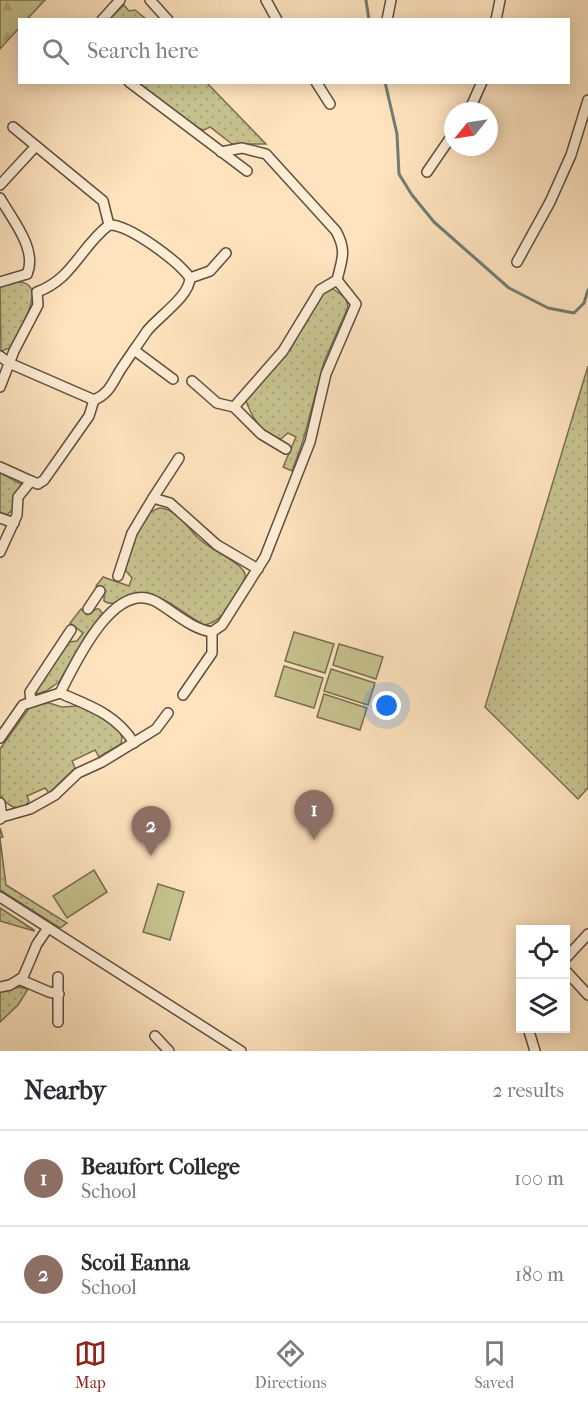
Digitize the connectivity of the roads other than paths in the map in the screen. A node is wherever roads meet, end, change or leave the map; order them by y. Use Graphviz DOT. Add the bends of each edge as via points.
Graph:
graph roads {
  1 [pos="120,0"];
  2 [pos="150,0"];
  3 [pos="266,0"];
  4 [pos="391,0"];
  5 [pos="500,0"];
  6 [pos="104,18"];
  7 [pos="166,18"];
  8 [pos="273,18"];
  9 [pos="387,18"];
  10 [pos="496,18"];
  11 [pos="132,84"];
  12 [pos="317,84"];
  13 [pos="481,84"];
  14 [pos="588,100"];
  15 [pos="473,102"];
  16 [pos="330,104"];
  17 [pos="12,127"];
  18 [pos="36,146"];
  19 [pos="444,147"];
  20 [pos="220,152"];
  21 [pos="247,171"];
  22 [pos="427,172"];
  23 [pos="0,186"];
  24 [pos="0,198"];
  25 [pos="110,225"];
  26 [pos="226,253"];
  27 [pos="517,262"];
  28 [pos="27,274"];
  29 [pos="190,278"];
  30 [pos="337,280"];
  31 [pos="0,282"];
  32 [pos="37,292"];
  33 [pos="134,350"];
  34 [pos="0,356"];
  35 [pos="9,363"];
  36 [pos="172,379"];
  37 [pos="192,381"];
  38 [pos="0,387"];
  39 [pos="94,400"];
  40 [pos="234,407"];
  41 [pos="286,449"];
  42 [pos="179,458"];
  43 [pos="0,467"];
  44 [pos="31,481"];
  45 [pos="153,498"];
  46 [pos="0,518"];
  47 [pos="14,523"];
  48 [pos="0,552"];
  49 [pos="258,569"];
  50 [pos="118,576"];
  51 [pos="100,591"];
  52 [pos="94,600"];
  53 [pos="88,609"];
  54 [pos="111,612"];
  55 [pos="71,630"];
  56 [pos="212,632"];
  57 [pos="60,693"];
  58 [pos="183,694"];
  59 [pos="31,701"];
  60 [pos="168,713"];
  61 [pos="0,738"];
  62 [pos="134,743"];
  63 [pos="0,803"];
  64 [pos="1,818"];
  65 [pos="0,897"];
  66 [pos="48,928"];
  67 [pos="588,934"];
  68 [pos="570,954"];
  69 [pos="570,975"];
  70 [pos="58,977"];
  71 [pos="21,980"];
  72 [pos="0,987"];
  73 [pos="59,994"];
  74 [pos="588,994"];
  75 [pos="58,1022"];
  76 [pos="529,1033"];
  77 [pos="155,1036"];
  78 [pos="169,1051"];
  79 [pos="241,1051"];
  80 [pos="535,1051"];
  1 -- 6 [label="street"];
  2 -- 7 [label="street"];
  3 -- 8 [label="street"];
  4 -- 9 [label="street"];
  5 -- 10 [label="street"];
  11 -- 20 [label="street"];
  12 -- 16 [label="street"];
  13 -- 15 [label="street"];
  14 -- 27 [label="street" via="571,155"];
  17 -- 18 [label="street"];
  18 -- 23 [label="street"];
  18 -- 25 [label="street" via="103,201"];
  19 -- 22 [label="street"];
  20 -- 21 [label="street"];
  20 -- 30 [label="street" via="242,148 266,154 336,231 344,253"];
  24 -- 28 [label="street" via="29,255"];
  25 -- 29 [label="street" via="134,233 180,266"];
  25 -- 32 [label="street" via="59,282"];
  26 -- 29 [label="street" via="210,271"];
  28 -- 31 [label="street"];
  28 -- 32 [label="street"];
  29 -- 33 [label="street" via="186,291"];
  30 -- 40 [label="street" via="320,290 283,351"];
  30 -- 49 [label="street" via="356,304 326,374 310,442"];
  32 -- 35 [label="street" via="38,305"];
  33 -- 36 [label="street"];
  33 -- 39 [label="street" via="110,389"];
  34 -- 35 [label="street"];
  35 -- 38 [label="street"];
  35 -- 39 [label="street"];
  37 -- 40 [label="street" via="217,403"];
  39 -- 44 [label="street" via="89,416 44,480 38,484"];
  40 -- 41 [label="street" via="261,434"];
  42 -- 45 [label="street"];
  43 -- 44 [label="street"];
  44 -- 47 [label="street" via="18,497"];
  45 -- 49 [label="street" via="170,503 217,545"];
  45 -- 50 [label="street" via="132,533"];
  46 -- 47 [label="street"];
  47 -- 48 [label="street"];
  49 -- 56 [label="street" via="222,625"];
  51 -- 52 [label="street"];
  52 -- 53 [label="street"];
  52 -- 54 [label="street"];
  54 -- 56 [label="street" via="135,597 146,598"];
  54 -- 57 [label="street" via="81,653"];
  55 -- 59 [label="street" via="30,692"];
  56 -- 58 [label="street" via="212,653"];
  57 -- 59 [label="street"];
  57 -- 62 [label="street" via="121,724"];
  59 -- 61 [label="street" via="23,705"];
  60 -- 62 [label="street" via="156,729"];
  62 -- 64 [label="street" via="78,773 55,795 30,809"];
  63 -- 64 [label="street"];
  65 -- 66 [label="street"];
  66 -- 71 [label="street"];
  66 -- 79 [label="street"];
  67 -- 68 [label="street"];
  69 -- 74 [label="street"];
  70 -- 73 [label="street"];
  71 -- 72 [label="street"];
  71 -- 73 [label="street"];
  73 -- 75 [label="street"];
  76 -- 80 [label="street"];
  77 -- 78 [label="street"];
}
